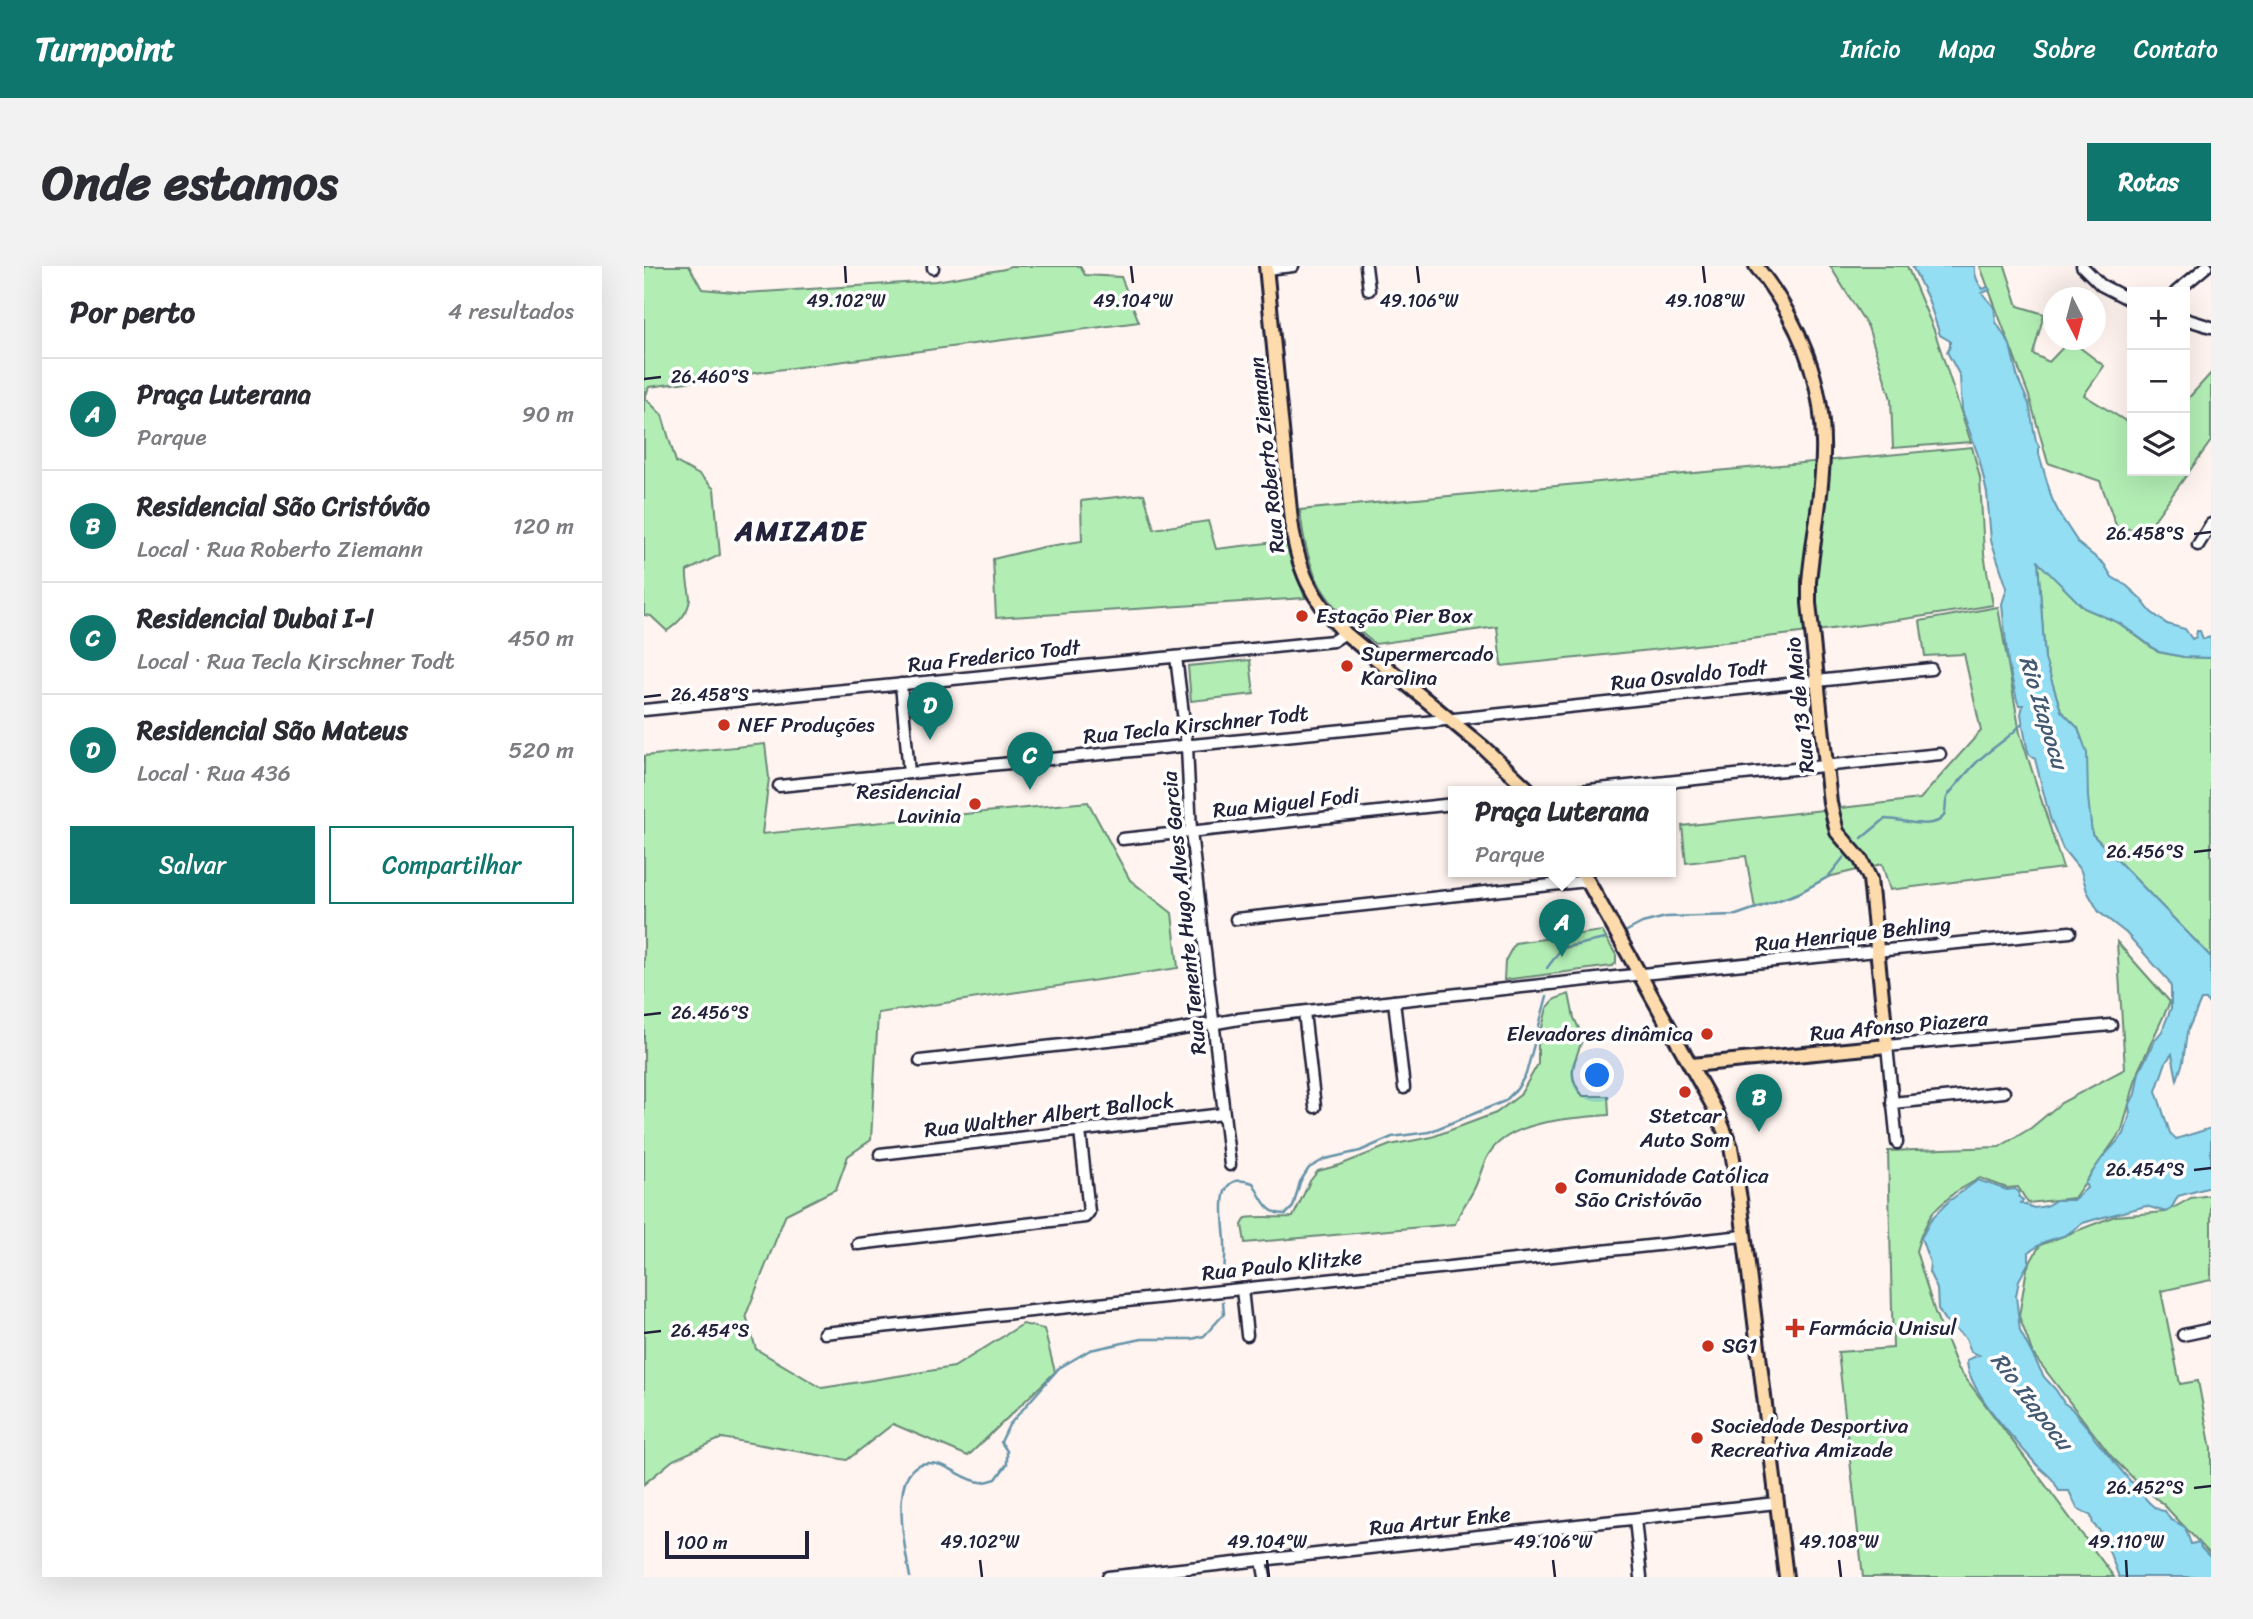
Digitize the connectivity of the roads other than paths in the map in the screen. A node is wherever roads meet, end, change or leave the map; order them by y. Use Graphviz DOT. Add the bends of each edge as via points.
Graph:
graph roads {
  1 [pos="1293,266"];
  2 [pos="1366,266"];
  3 [pos="1756,266"];
  4 [pos="2082,266"];
  5 [pos="2207,266"];
  6 [pos="1266,267"];
  7 [pos="2182,287"];
  8 [pos="1369,290"];
  9 [pos="2127,299"];
  10 [pos="2190,320"];
  11 [pos="2211,327"];
  12 [pos="2211,524"];
  13 [pos="2198,545"];
  14 [pos="1345,633"];
  15 [pos="1177,657"];
  16 [pos="1931,669"];
  17 [pos="1817,681"];
  18 [pos="901,684"];
  19 [pos="644,710"];
  20 [pos="1450,720"];
  21 [pos="1188,746"];
  22 [pos="1940,754"];
  23 [pos="1826,766"];
  24 [pos="909,773"];
  25 [pos="779,786"];
  26 [pos="1525,786"];
  27 [pos="1628,786"];
  28 [pos="1448,805"];
  29 [pos="1191,832"];
  30 [pos="1122,839"];
  31 [pos="1576,877"];
  32 [pos="1585,877"];
  33 [pos="1236,919"];
  34 [pos="2070,932"];
  35 [pos="1878,951"];
  36 [pos="1641,974"];
  37 [pos="1394,1002"];
  38 [pos="1304,1012"];
  39 [pos="1214,1024"];
  40 [pos="2111,1025"];
  41 [pos="1887,1046"];
  42 [pos="919,1061"];
  43 [pos="1692,1065"];
  44 [pos="1404,1088"];
  45 [pos="2003,1090"];
  46 [pos="1892,1100"];
  47 [pos="1315,1107"];
  48 [pos="1223,1114"];
  49 [pos="1080,1131"];
  50 [pos="1897,1143"];
  51 [pos="880,1154"];
  52 [pos="1230,1165"];
  53 [pos="1743,1236"];
  54 [pos="858,1244"];
  55 [pos="1242,1289"];
  56 [pos="2211,1329"];
  57 [pos="824,1333"];
  58 [pos="1247,1335"];
  59 [pos="2183,1335"];
  60 [pos="1776,1503"];
  61 [pos="1635,1519"];
  62 [pos="1262,1560"];
  63 [pos="1108,1577"];
  64 [pos="1265,1577"];
  65 [pos="1641,1577"];
  66 [pos="1786,1577"];
  1 -- 6 [label="street"];
  2 -- 8 [label="street"];
  3 -- 17 [label="main road, Rua 13 de Maio" via="1801,340 1821,416 1822,479 1809,592"];
  4 -- 9 [label="street" via="2101,285"];
  5 -- 7 [label="street"];
  6 -- 14 [label="main road, Rua Roberto Ziemann" via="1297,556 1313,595"];
  10 -- 11 [label="street"];
  12 -- 13 [label="street"];
  14 -- 15 [label="street, Rua Frederico Todt" via="1333,641"];
  14 -- 20 [label="main road, Rua Roberto Ziemann"];
  15 -- 18 [label="street, Rua Frederico Todt"];
  15 -- 21 [label="street, Rua Tenente Hugo Alves Garcia"];
  16 -- 17 [label="street, Rua Osvaldo Todt"];
  17 -- 20 [label="street, Rua Osvaldo Todt"];
  17 -- 23 [label="main road, Rua 13 de Maio"];
  18 -- 19 [label="street, Rua Frederico Todt"];
  18 -- 24 [label="street"];
  20 -- 21 [label="street, Rua Tecla Kirschner Todt"];
  20 -- 26 [label="main road, Rua Roberto Ziemann"];
  21 -- 24 [label="street, Rua Tecla Kirschner Todt"];
  21 -- 29 [label="street, Rua Tenente Hugo Alves Garcia"];
  22 -- 23 [label="street"];
  23 -- 27 [label="street"];
  23 -- 35 [label="main road, Rua 13 de Maio" via="1835,824 1870,879"];
  24 -- 25 [label="street, Rua Tecla Kirschner Todt"];
  28 -- 29 [label="street, Rua Miguel Fodi"];
  29 -- 30 [label="street, Rua Miguel Fodi"];
  29 -- 39 [label="street, Rua Tenente Hugo Alves Garcia"];
  31 -- 33 [label="street"];
  32 -- 36 [label="main road"];
  34 -- 35 [label="street, Rua Henrique Behling"];
  35 -- 36 [label="street, Rua Henrique Behling"];
  35 -- 41 [label="main road, Rua 13 de Maio"];
  36 -- 37 [label="street, Rua Henrique Behling"];
  36 -- 43 [label="main road"];
  37 -- 38 [label="street, Rua Henrique Behling"];
  37 -- 44 [label="street"];
  38 -- 39 [label="street, Rua Henrique Behling"];
  38 -- 47 [label="street"];
  39 -- 42 [label="street, Rua Henrique Behling"];
  39 -- 48 [label="street, Rua Tenente Hugo Alves Garcia"];
  40 -- 41 [label="street, Rua Afonso Piazera"];
  41 -- 43 [label="main road, Rua Afonso Piazera"];
  41 -- 46 [label="street, Rua 13 de Maio"];
  43 -- 53 [label="main road" via="1731,1147"];
  45 -- 46 [label="street"];
  46 -- 50 [label="street, Rua 13 de Maio"];
  48 -- 49 [label="street, Rua Walther Albert Ballock"];
  48 -- 52 [label="street, Rua Tenente Hugo Alves Garcia"];
  49 -- 51 [label="street, Rua Walther Albert Ballock"];
  49 -- 54 [label="street" via="1089,1212 1085,1217"];
  53 -- 55 [label="street, Rua Paulo Klitzke"];
  53 -- 60 [label="main road"];
  55 -- 57 [label="street, Rua Paulo Klitzke"];
  55 -- 58 [label="street"];
  56 -- 59 [label="street"];
  60 -- 61 [label="street, Rua Artur Enke"];
  60 -- 66 [label="main road"];
  61 -- 62 [label="street, Rua Artur Enke"];
  61 -- 65 [label="street"];
  62 -- 63 [label="street, Rua Artur Enke"];
  62 -- 64 [label="street"];
}
